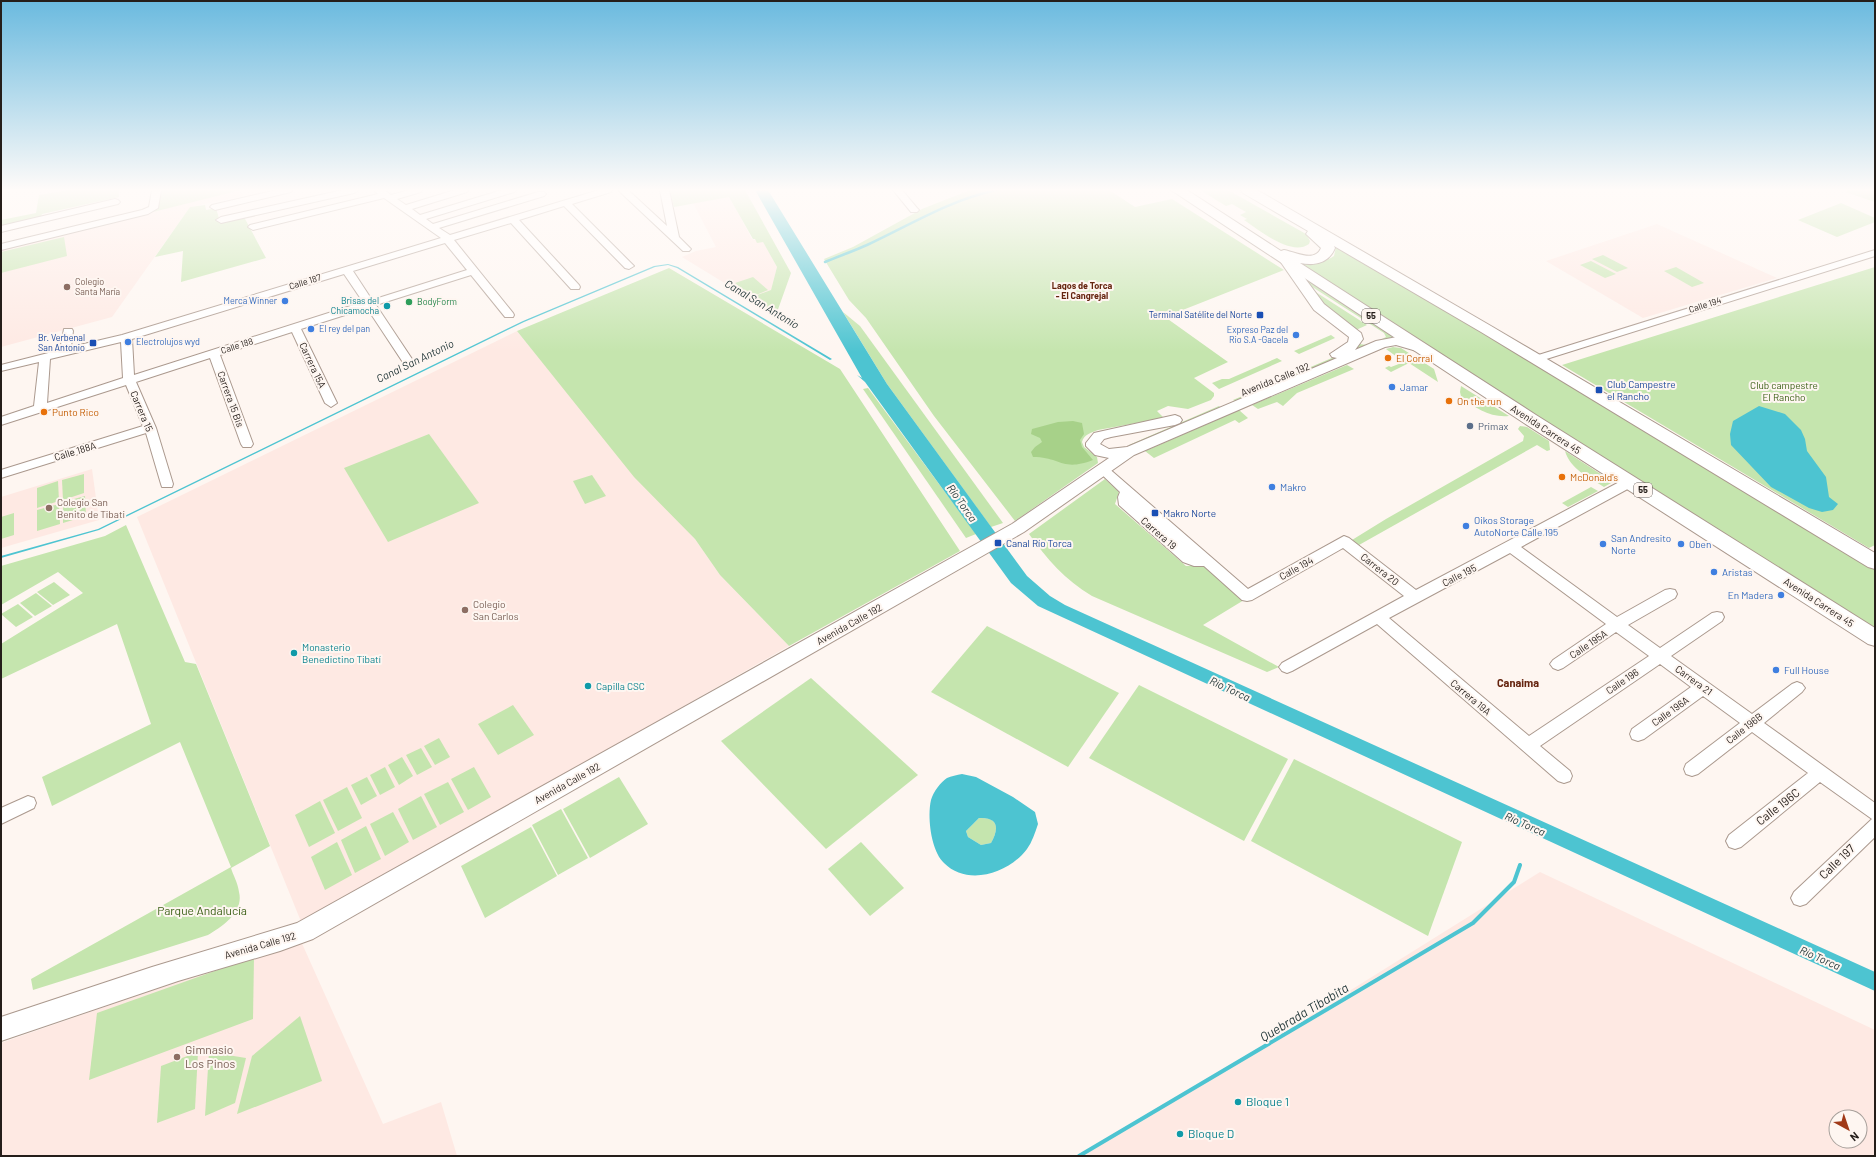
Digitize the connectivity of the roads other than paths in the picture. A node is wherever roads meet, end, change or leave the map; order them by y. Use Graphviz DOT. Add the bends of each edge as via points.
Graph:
graph roads {
  1 [pos="16,244"];
  2 [pos="432,244"];
  3 [pos="452,244"];
  4 [pos="536,244"];
  5 [pos="608,244"];
  6 [pos="681,244"];
  7 [pos="1325,244"];
  8 [pos="1340,244"];
  9 [pos="1264,245"];
  10 [pos="1,247"];
  11 [pos="686,249"];
  12 [pos="1875,253"];
  13 [pos="1286,261"];
  14 [pos="1875,262"];
  15 [pos="630,266"];
  16 [pos="347,270"];
  17 [pos="473,271"];
  18 [pos="575,287"];
  19 [pos="369,304"];
  20 [pos="509,315"];
  21 [pos="295,328"];
  22 [pos="68,331"];
  23 [pos="126,337"];
  24 [pos="1420,348"];
  25 [pos="65,351"];
  26 [pos="214,353"];
  27 [pos="45,356"];
  28 [pos="1541,362"];
  29 [pos="410,365"];
  30 [pos="1,368"];
  31 [pos="129,380"];
  32 [pos="1230,402"];
  33 [pos="331,403"];
  34 [pos="40,409"];
  35 [pos="1175,420"];
  36 [pos="1,421"];
  37 [pos="150,428"];
  38 [pos="248,444"];
  39 [pos="1129,452"];
  40 [pos="1112,454"];
  41 [pos="1102,469"];
  42 [pos="1,474"];
  43 [pos="1630,482"];
  44 [pos="167,484"];
  45 [pos="1344,541"];
  46 [pos="1511,547"];
  47 [pos="1875,562"];
  48 [pos="1670,594"];
  49 [pos="1247,596"];
  50 [pos="1415,597"];
  51 [pos="1378,617"];
  52 [pos="1717,618"];
  53 [pos="1617,624"];
  54 [pos="1875,638"];
  55 [pos="1660,656"];
  56 [pos="1558,664"];
  57 [pos="1287,667"];
  58 [pos="1703,687"];
  59 [pos="1797,688"];
  60 [pos="1751,722"];
  61 [pos="1638,734"];
  62 [pos="1528,745"];
  63 [pos="1692,769"];
  64 [pos="1820,773"];
  65 [pos="1564,776"];
  66 [pos="28,803"];
  67 [pos="1875,813"];
  68 [pos="1,816"];
  69 [pos="1875,826"];
  70 [pos="1735,841"];
  71 [pos="1800,898"];
  72 [pos="1,1029"];
  1 -- 10 [label="street"];
  2 -- 16 [label="street, Calle 187"];
  3 -- 17 [label="street"];
  4 -- 18 [label="street"];
  5 -- 15 [label="street"];
  6 -- 11 [label="street"];
  7 -- 9 [label="highway" via="1328,252 1307,260 1292,257"];
  8 -- 28 [label="highway"];
  9 -- 13 [label="highway, Avenida Carrera 45 / 55"];
  12 -- 28 [label="street, Calle 194"];
  13 -- 24 [label="highway, Avenida Carrera 45 / 55"];
  13 -- 32 [label="main road, Avenida Calle 192" via="1316,304 1351,330 1356,336 1356,341 1343,352"];
  14 -- 28 [label="street, Calle 194"];
  16 -- 19 [label="street"];
  16 -- 23 [label="street, Calle 187"];
  17 -- 19 [label="street, Calle 188"];
  17 -- 20 [label="street"];
  19 -- 21 [label="street, Calle 188"];
  19 -- 29 [label="street"];
  21 -- 26 [label="street, Calle 188"];
  21 -- 33 [label="street, Carrera 15A"];
  22 -- 25 [label="street"];
  23 -- 25 [label="street, Calle 187"];
  23 -- 31 [label="street, Carrera 15"];
  24 -- 32 [label="main road, Avenida Calle 192" via="1397,341 1382,343"];
  24 -- 43 [label="highway, Avenida Carrera 45 / 55"];
  25 -- 27 [label="street, Calle 187"];
  26 -- 31 [label="street, Calle 188"];
  26 -- 38 [label="street, Carrera 15 Bis"];
  27 -- 30 [label="street, Calle 187"];
  27 -- 34 [label="street"];
  28 -- 47 [label="highway"];
  31 -- 34 [label="street, Calle 188"];
  31 -- 37 [label="street, Carrera 15"];
  32 -- 35 [label="main road, Avenida Calle 192"];
  32 -- 39 [label="main road, Avenida Calle 192"];
  34 -- 36 [label="street, Calle 188"];
  35 -- 40 [label="main road, Avenida Calle 192" via="1125,442"];
  35 -- 40 [label="main road" via="1108,433 1095,439 1093,446 1097,450"];
  37 -- 42 [label="street, Calle 188A"];
  37 -- 44 [label="street, Carrera 15"];
  39 -- 40 [label="main road"];
  39 -- 41 [label="main road, Avenida Calle 192"];
  40 -- 41 [label="main road, Avenida Calle 192"];
  41 -- 49 [label="street, Carrera 19"];
  41 -- 72 [label="main road, Avenida Calle 192" via="1004,536 305,931 136,983"];
  43 -- 46 [label="street, Calle 195"];
  43 -- 54 [label="highway, Avenida Carrera 45 / 55"];
  45 -- 49 [label="street, Calle 194"];
  45 -- 50 [label="street, Carrera 20"];
  46 -- 50 [label="street, Calle 195"];
  46 -- 53 [label="street, Carrera 21"];
  48 -- 53 [label="street, Calle 195A"];
  50 -- 51 [label="street, Calle 195"];
  51 -- 57 [label="street, Calle 195"];
  51 -- 62 [label="street, Carrera 19A"];
  52 -- 55 [label="street, Calle 196"];
  53 -- 55 [label="street, Carrera 21"];
  53 -- 56 [label="street, Calle 195A"];
  55 -- 58 [label="street, Carrera 21"];
  55 -- 62 [label="street, Calle 196"];
  58 -- 60 [label="street, Carrera 21"];
  58 -- 61 [label="street, Calle 196A"];
  59 -- 60 [label="street, Calle 196B"];
  60 -- 63 [label="street, Calle 196B"];
  60 -- 64 [label="street, Carrera 21"];
  62 -- 65 [label="street, Carrera 19A"];
  64 -- 67 [label="street, Carrera 21"];
  64 -- 70 [label="street, Calle 196C"];
  66 -- 68 [label="street"];
  69 -- 71 [label="street, Calle 197"];
}
